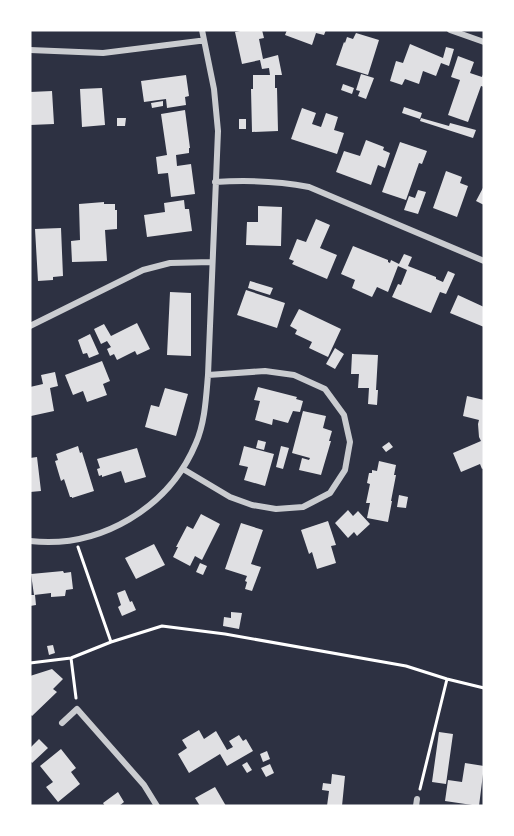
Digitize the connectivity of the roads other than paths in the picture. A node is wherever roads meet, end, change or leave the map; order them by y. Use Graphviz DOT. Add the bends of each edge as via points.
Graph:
graph roads {
  1 [pos="202,30"];
  2 [pos="450,30"];
  3 [pos="204,41"];
  4 [pos="484,42"];
  5 [pos="30,50"];
  6 [pos="215,182"];
  7 [pos="484,261"];
  8 [pos="212,262"];
  9 [pos="30,326"];
  10 [pos="208,375"];
  11 [pos="183,469"];
  12 [pos="30,541"];
  13 [pos="62,723"];
  14 [pos="157,806"];
  1 -- 3 [label="street"];
  2 -- 4 [label="street"];
  3 -- 5 [label="street" via="103,53"];
  3 -- 6 [label="street" via="218,131"];
  6 -- 7 [label="street" via="309,187"];
  6 -- 8 [label="street"];
  8 -- 9 [label="street" via="170,263 143,270"];
  8 -- 10 [label="street"];
  10 -- 11 [label="street" via="197,442"];
  10 -- 11 [label="street" via="265,371 294,375 325,389 344,415 350,442 345,470 330,493 303,507 276,509 230,497"];
  11 -- 12 [label="street" via="161,496 105,532 75,540"];
  13 -- 14 [label="street" via="78,709 144,785"];
}
